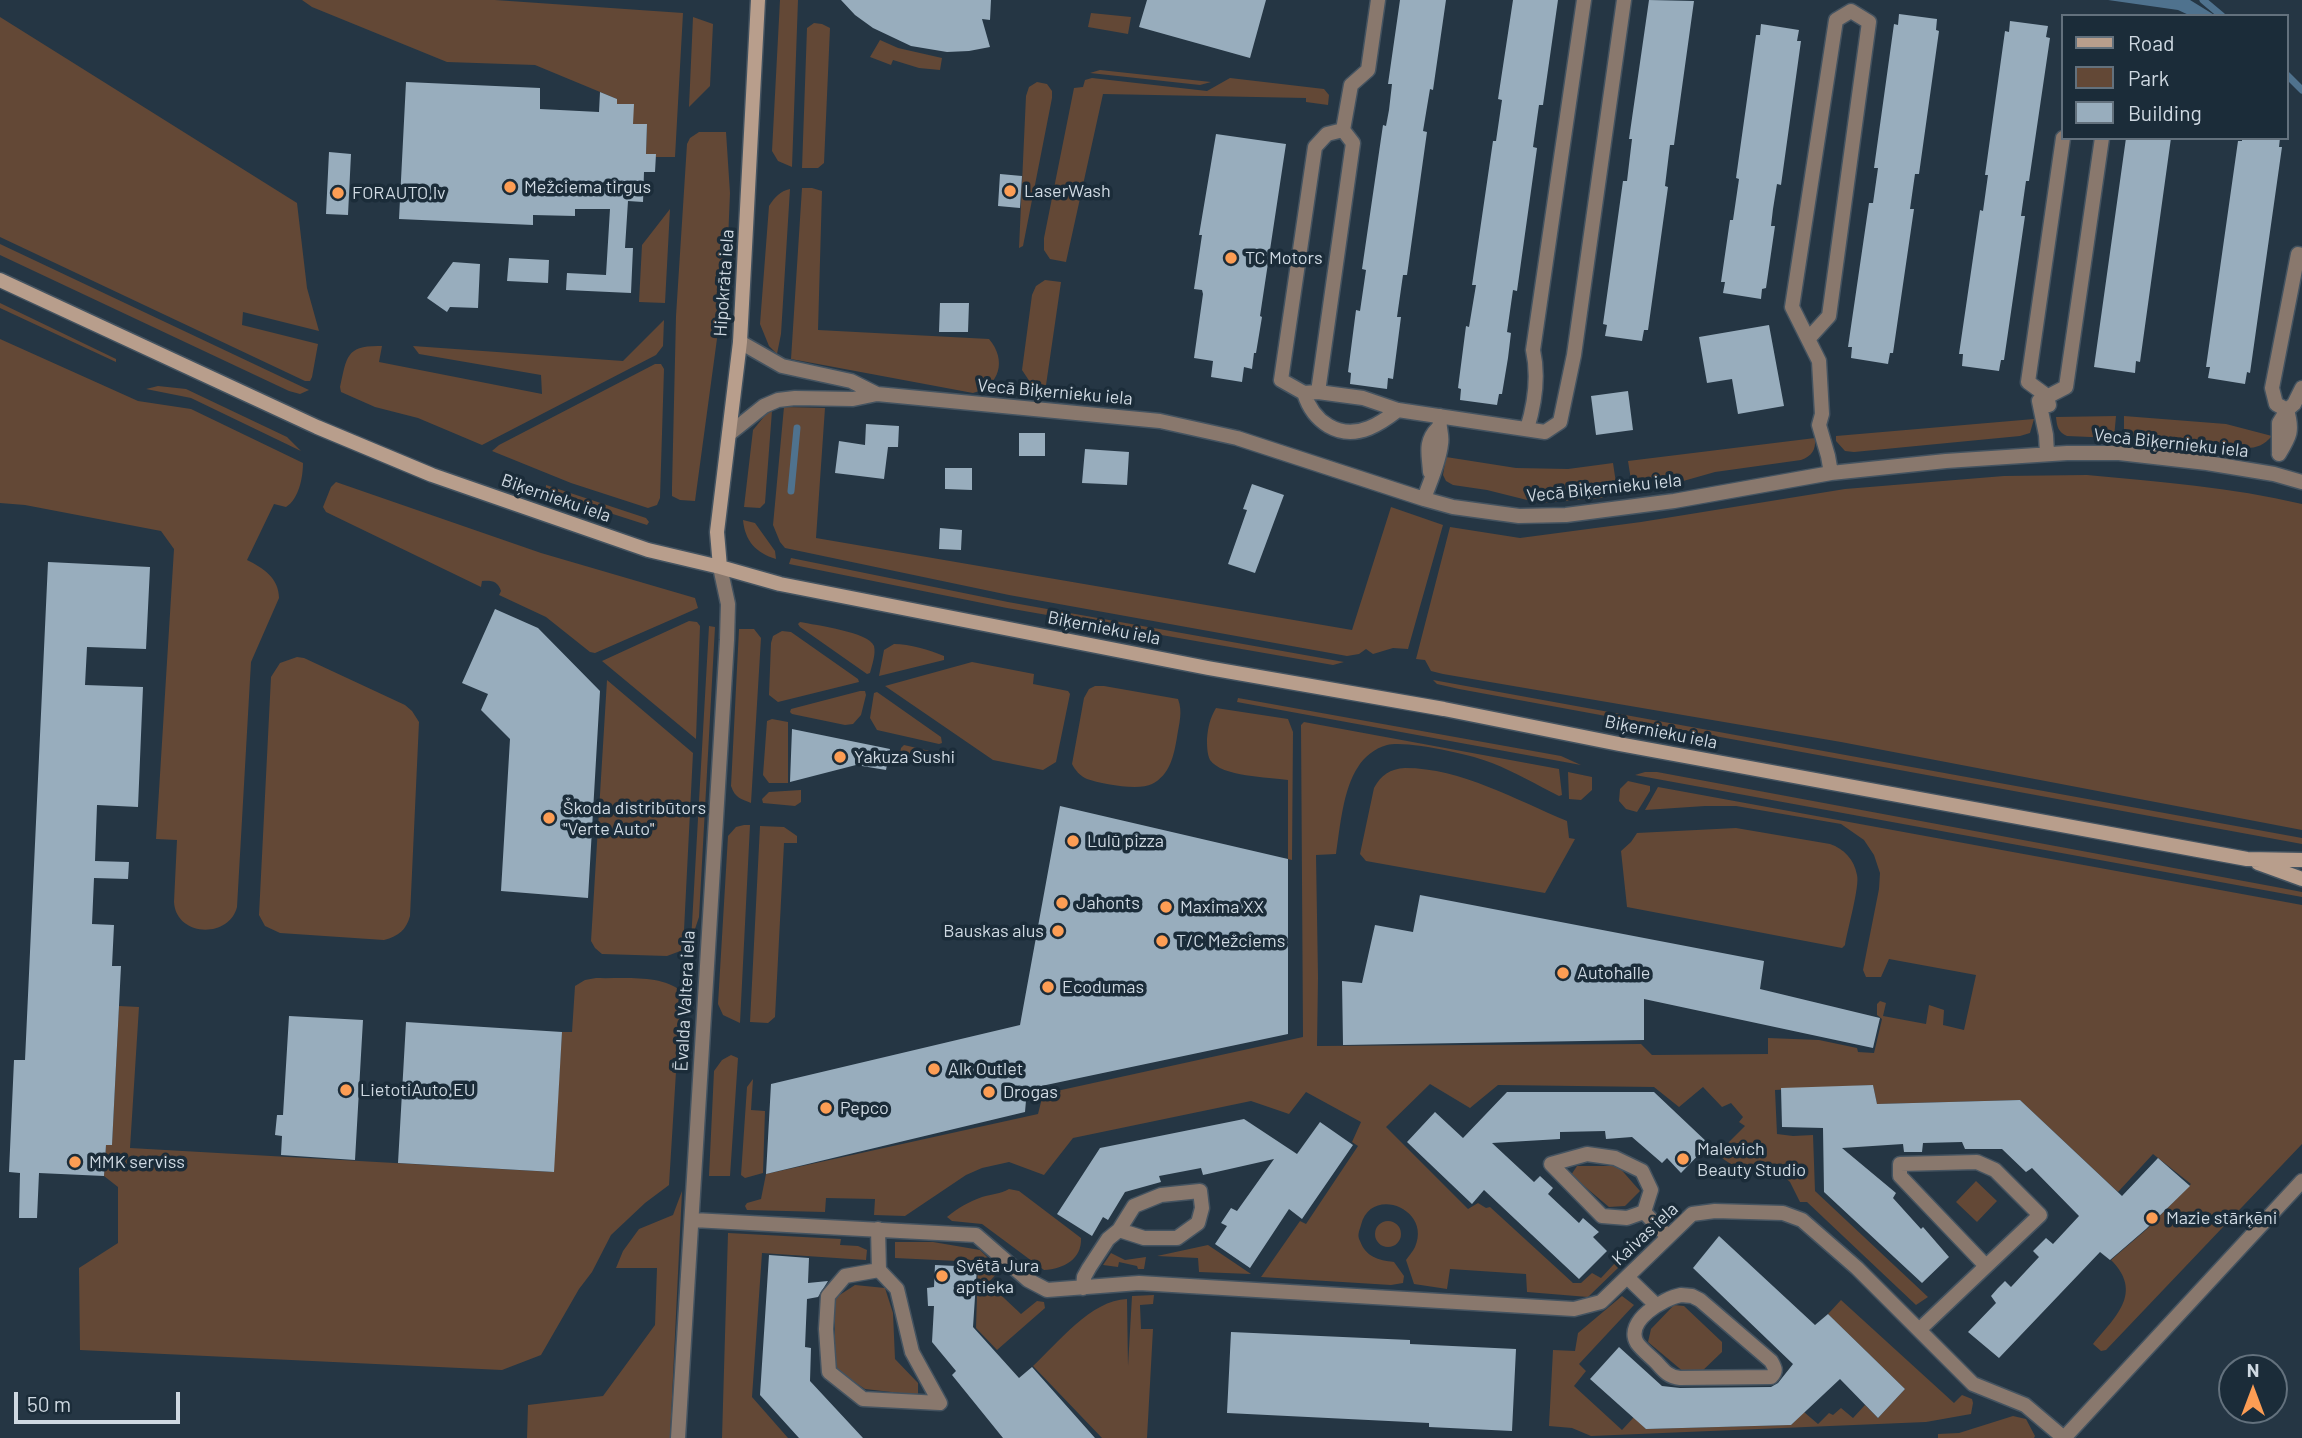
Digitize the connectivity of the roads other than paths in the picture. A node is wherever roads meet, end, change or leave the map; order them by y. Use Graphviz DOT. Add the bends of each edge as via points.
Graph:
graph roads {
  1 [pos="758,0"];
  2 [pos="1378,0"];
  3 [pos="1584,0"];
  4 [pos="1624,0"];
  5 [pos="1343,130"];
  6 [pos="2063,140"];
  7 [pos="2102,140"];
  8 [pos="2302,255"];
  9 [pos="0,280"];
  10 [pos="1809,338"];
  11 [pos="740,342"];
  12 [pos="2302,388"];
  13 [pos="1311,393"];
  14 [pos="877,394"];
  15 [pos="2048,402"];
  16 [pos="1398,410"];
  17 [pos="2287,410"];
  18 [pos="1439,422"];
  19 [pos="1527,429"];
  20 [pos="729,434"];
  21 [pos="2048,454"];
  22 [pos="1831,473"];
  23 [pos="2274,474"];
  24 [pos="2302,482"];
  25 [pos="1424,499"];
  26 [pos="720,567"];
  27 [pos="2247,859"];
  28 [pos="2302,860"];
  29 [pos="2302,879"];
  30 [pos="2302,1181"];
  31 [pos="1644,1212"];
  32 [pos="693,1220"];
  33 [pos="878,1229"];
  34 [pos="1119,1230"];
  35 [pos="1667,1236"];
  36 [pos="1986,1266"];
  37 [pos="879,1270"];
  38 [pos="1627,1278"];
  39 [pos="1083,1288"];
  40 [pos="1656,1304"];
  41 [pos="1919,1330"];
  42 [pos="678,1438"];
  43 [pos="2064,1438"];
  1 -- 11 [label="main road, Hipokrāta iela"];
  2 -- 5 [label="street" via="1368,70 1351,85"];
  3 -- 19 [label="street" via="1533,350 1537,368"];
  4 -- 19 [label="street" via="1576,341 1560,422 1545,432"];
  5 -- 13 [label="street" via="1353,143"];
  5 -- 13 [label="street" via="1327,134 1315,147 1281,380"];
  6 -- 15 [label="street" via="2028,382"];
  7 -- 15 [label="street" via="2066,387"];
  8 -- 17 [label="street" via="2298,254 2272,388 2276,404"];
  9 -- 26 [label="main road, Biķernieku iela" via="432,475 648,550"];
  10 -- 10 [label="street" via="1792,307 1836,20 1851,11 1869,22 1829,316"];
  10 -- 22 [label="street" via="1819,361 1819,425"];
  11 -- 14 [label="street, Vecā Biķernieku iela" via="782,366 851,381"];
  11 -- 20 [label="main road, Hipokrāta iela"];
  12 -- 17 [label="street"];
  13 -- 16 [label="street" via="1363,398"];
  13 -- 16 [label="street" via="1308,407 1318,420 1344,432 1371,428"];
  14 -- 20 [label="street, Vecā Biķernieku iela" via="853,399 778,400"];
  14 -- 25 [label="street, Vecā Biķernieku iela" via="1160,421 1237,438"];
  15 -- 21 [label="street" via="2039,401"];
  16 -- 18 [label="street"];
  17 -- 23 [label="street" via="2279,423"];
  18 -- 19 [label="street"];
  18 -- 25 [label="street" via="1440,452"];
  20 -- 26 [label="main road, Hipokrāta iela" via="718,522"];
  21 -- 22 [label="street, Vecā Biķernieku iela"];
  21 -- 23 [label="street, Vecā Biķernieku iela" via="2119,453"];
  22 -- 25 [label="street, Vecā Biķernieku iela" via="1566,515 1519,516"];
  23 -- 24 [label="street, Vecā Biķernieku iela"];
  26 -- 27 [label="main road, Biķernieku iela" via="780,584 1208,668"];
  26 -- 32 [label="street, Ēvalda Valtera iela" via="728,604 727,640"];
  27 -- 28 [label="main road, Biķernieku iela"];
  27 -- 29 [label="main road, Biķernieku iela"];
  30 -- 43 [label="street, Kaivas iela"];
  31 -- 31 [label="street" via="1651,1190 1642,1171 1615,1158 1587,1153 1551,1164 1602,1216"];
  31 -- 35 [label="street"];
  32 -- 33 [label="street, Kaivas iela"];
  32 -- 42 [label="street, Ēvalda Valtera iela"];
  33 -- 37 [label="street"];
  33 -- 39 [label="street, Kaivas iela" via="976,1235 1028,1280 1047,1290"];
  34 -- 34 [label="street" via="1134,1206 1161,1195 1200,1191 1198,1223 1177,1238 1144,1238"];
  34 -- 39 [label="street" via="1089,1268"];
  35 -- 38 [label="street, Kaivas iela"];
  35 -- 41 [label="street, Kaivas iela" via="1692,1214 1715,1210 1783,1213 1802,1220"];
  36 -- 36 [label="street" via="2040,1214 1996,1170 1977,1162 1900,1164 1900,1177"];
  36 -- 41 [label="street"];
  37 -- 37 [label="street" via="897,1289 912,1352 940,1403 863,1399 829,1372 828,1296 845,1276"];
  38 -- 39 [label="street, Kaivas iela" via="1601,1302 1574,1309 1139,1283"];
  38 -- 40 [label="street"];
  40 -- 40 [label="street" via="1681,1295 1700,1300 1771,1361 1774,1374 1693,1378 1667,1374 1636,1342 1637,1324"];
  41 -- 43 [label="street, Kaivas iela" via="1973,1384 2025,1405"];
}
